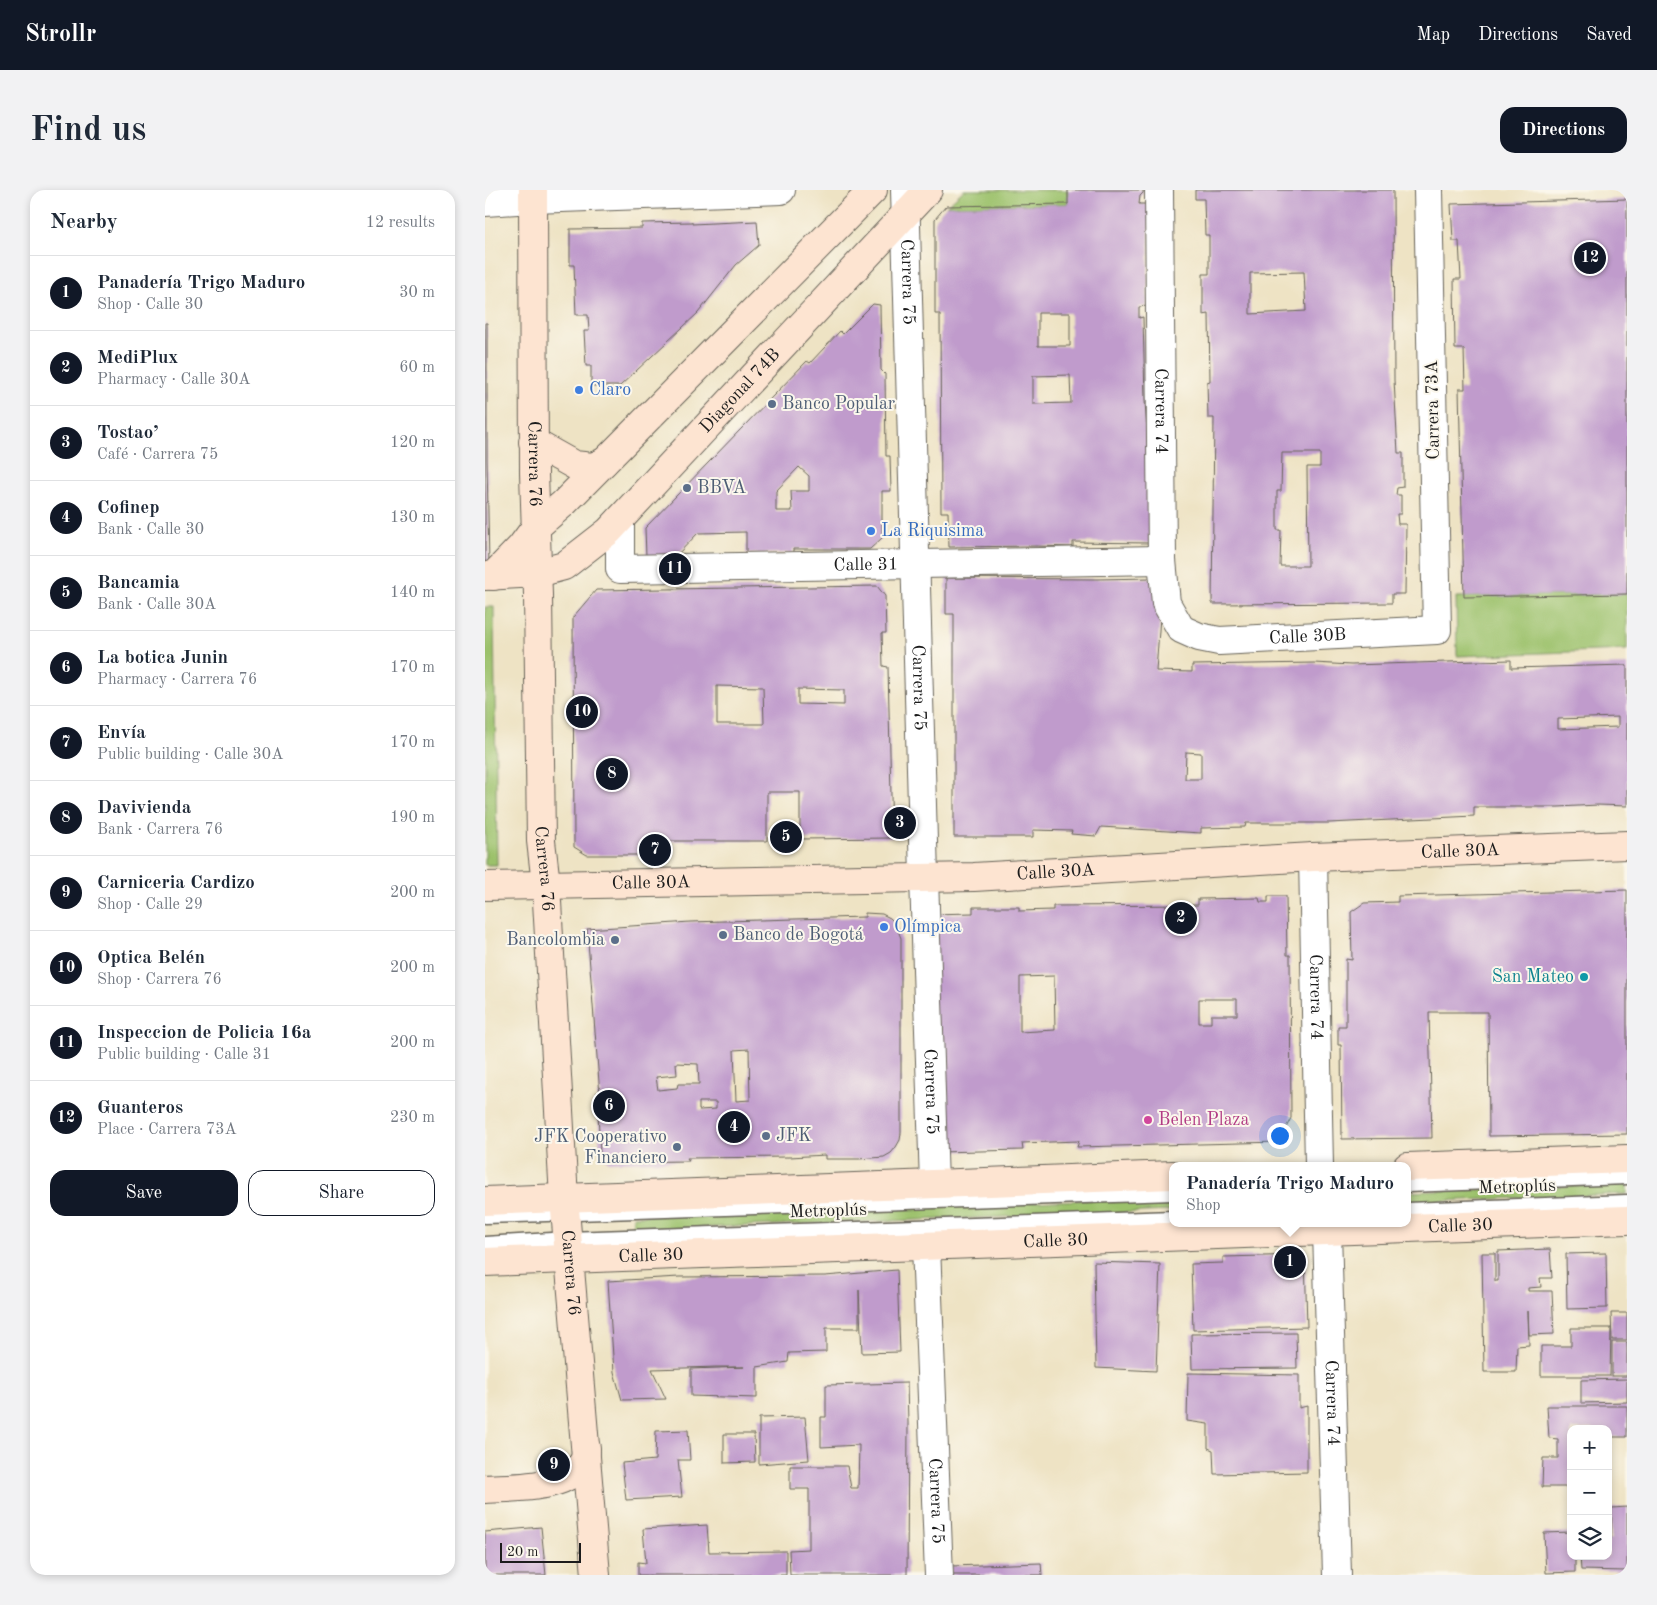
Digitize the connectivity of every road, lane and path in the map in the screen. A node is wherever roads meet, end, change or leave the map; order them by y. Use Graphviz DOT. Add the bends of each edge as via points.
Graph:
graph roads {
  1 [pos="781,190"];
  2 [pos="873,190"];
  3 [pos="928,190"];
  4 [pos="1159,190"];
  5 [pos="1428,190"];
  6 [pos="533,194"];
  7 [pos="848,200"];
  8 [pos="485,202"];
  9 [pos="905,202"];
  10 [pos="533,442"];
  11 [pos="604,462"];
  12 [pos="620,520"];
  13 [pos="535,528"];
  14 [pos="1162,560"];
  15 [pos="916,564"];
  16 [pos="538,573"];
  17 [pos="489,576"];
  18 [pos="1181,628"];
  19 [pos="1437,630"];
  20 [pos="1627,845"];
  21 [pos="1313,857"];
  22 [pos="924,877"];
  23 [pos="546,884"];
  24 [pos="485,886"];
  25 [pos="1627,1159"];
  26 [pos="1319,1162"];
  27 [pos="1411,1167"];
  28 [pos="1169,1176"];
  29 [pos="1627,1176"];
  30 [pos="934,1184"];
  31 [pos="1411,1184"];
  32 [pos="1169,1192"];
  33 [pos="485,1201"];
  34 [pos="1627,1204"];
  35 [pos="564,1205"];
  36 [pos="1411,1211"];
  37 [pos="485,1215"];
  38 [pos="1169,1219"];
  39 [pos="1627,1220"];
  40 [pos="1327,1231"];
  41 [pos="485,1244"];
  42 [pos="926,1246"];
  43 [pos="568,1249"];
  44 [pos="485,1262"];
  45 [pos="585,1448"];
  46 [pos="549,1484"];
  47 [pos="485,1489"];
  48 [pos="591,1511"];
  49 [pos="596,1575"];
  50 [pos="939,1575"];
  51 [pos="1337,1575"];
  1 -- 6 [label="street"];
  2 -- 7 [label="main road"];
  3 -- 9 [label="main road, Diagonal 74B"];
  4 -- 14 [label="street, Carrera 74"];
  5 -- 19 [label="street, Carrera 73A"];
  6 -- 8 [label="street"];
  6 -- 10 [label="main road, Carrera 76"];
  7 -- 11 [label="main road"];
  9 -- 12 [label="main road, Diagonal 74B"];
  9 -- 15 [label="street, Carrera 75"];
  10 -- 11 [label="main road" via="574,465 593,467"];
  10 -- 13 [label="main road, Carrera 76"];
  11 -- 13 [label="main road"];
  12 -- 15 [label="street, Calle 31" via="621,569"];
  12 -- 16 [label="main road, Diagonal 74B" via="564,566"];
  13 -- 16 [label="main road, Carrera 76"];
  13 -- 17 [label="main road"];
  14 -- 15 [label="street, Calle 31"];
  14 -- 18 [label="street, Carrera 74" via="1166,602"];
  15 -- 22 [label="street, Carrera 75"];
  16 -- 17 [label="main road"];
  16 -- 23 [label="main road, Carrera 76" via="541,841"];
  18 -- 19 [label="street, Calle 30B" via="1199,638 1219,641"];
  20 -- 21 [label="main road, Calle 30A"];
  21 -- 22 [label="main road, Calle 30A" via="974,877"];
  21 -- 26 [label="street, Carrera 74"];
  22 -- 23 [label="main road, Calle 30A"];
  22 -- 30 [label="street, Carrera 75"];
  23 -- 24 [label="main road, Calle 30A"];
  23 -- 35 [label="main road, Carrera 76"];
  25 -- 27 [label="main road"];
  28 -- 30 [label="main road"];
  29 -- 31 [label="lane, Metroplús"];
  30 -- 35 [label="main road"];
  32 -- 35 [label="lane, Metroplús"];
  33 -- 35 [label="main road"];
  34 -- 36 [label="lane, Metroplús"];
  35 -- 37 [label="lane, Metroplús"];
  35 -- 43 [label="main road, Carrera 76"];
  38 -- 43 [label="lane, Metroplús"];
  39 -- 40 [label="main road, Calle 30"];
  40 -- 42 [label="main road, Calle 30"];
  40 -- 51 [label="street, Carrera 74"];
  41 -- 43 [label="lane, Metroplús"];
  42 -- 43 [label="main road, Calle 30"];
  42 -- 50 [label="street, Carrera 75"];
  43 -- 44 [label="main road, Calle 30"];
  43 -- 45 [label="main road, Carrera 76"];
  45 -- 46 [label="main road" via="585,1458 579,1467 570,1475"];
  45 -- 48 [label="main road, Carrera 76"];
  46 -- 47 [label="main road"];
  46 -- 48 [label="main road" via="575,1492 587,1500"];
  48 -- 49 [label="main road, Carrera 76"];
}
